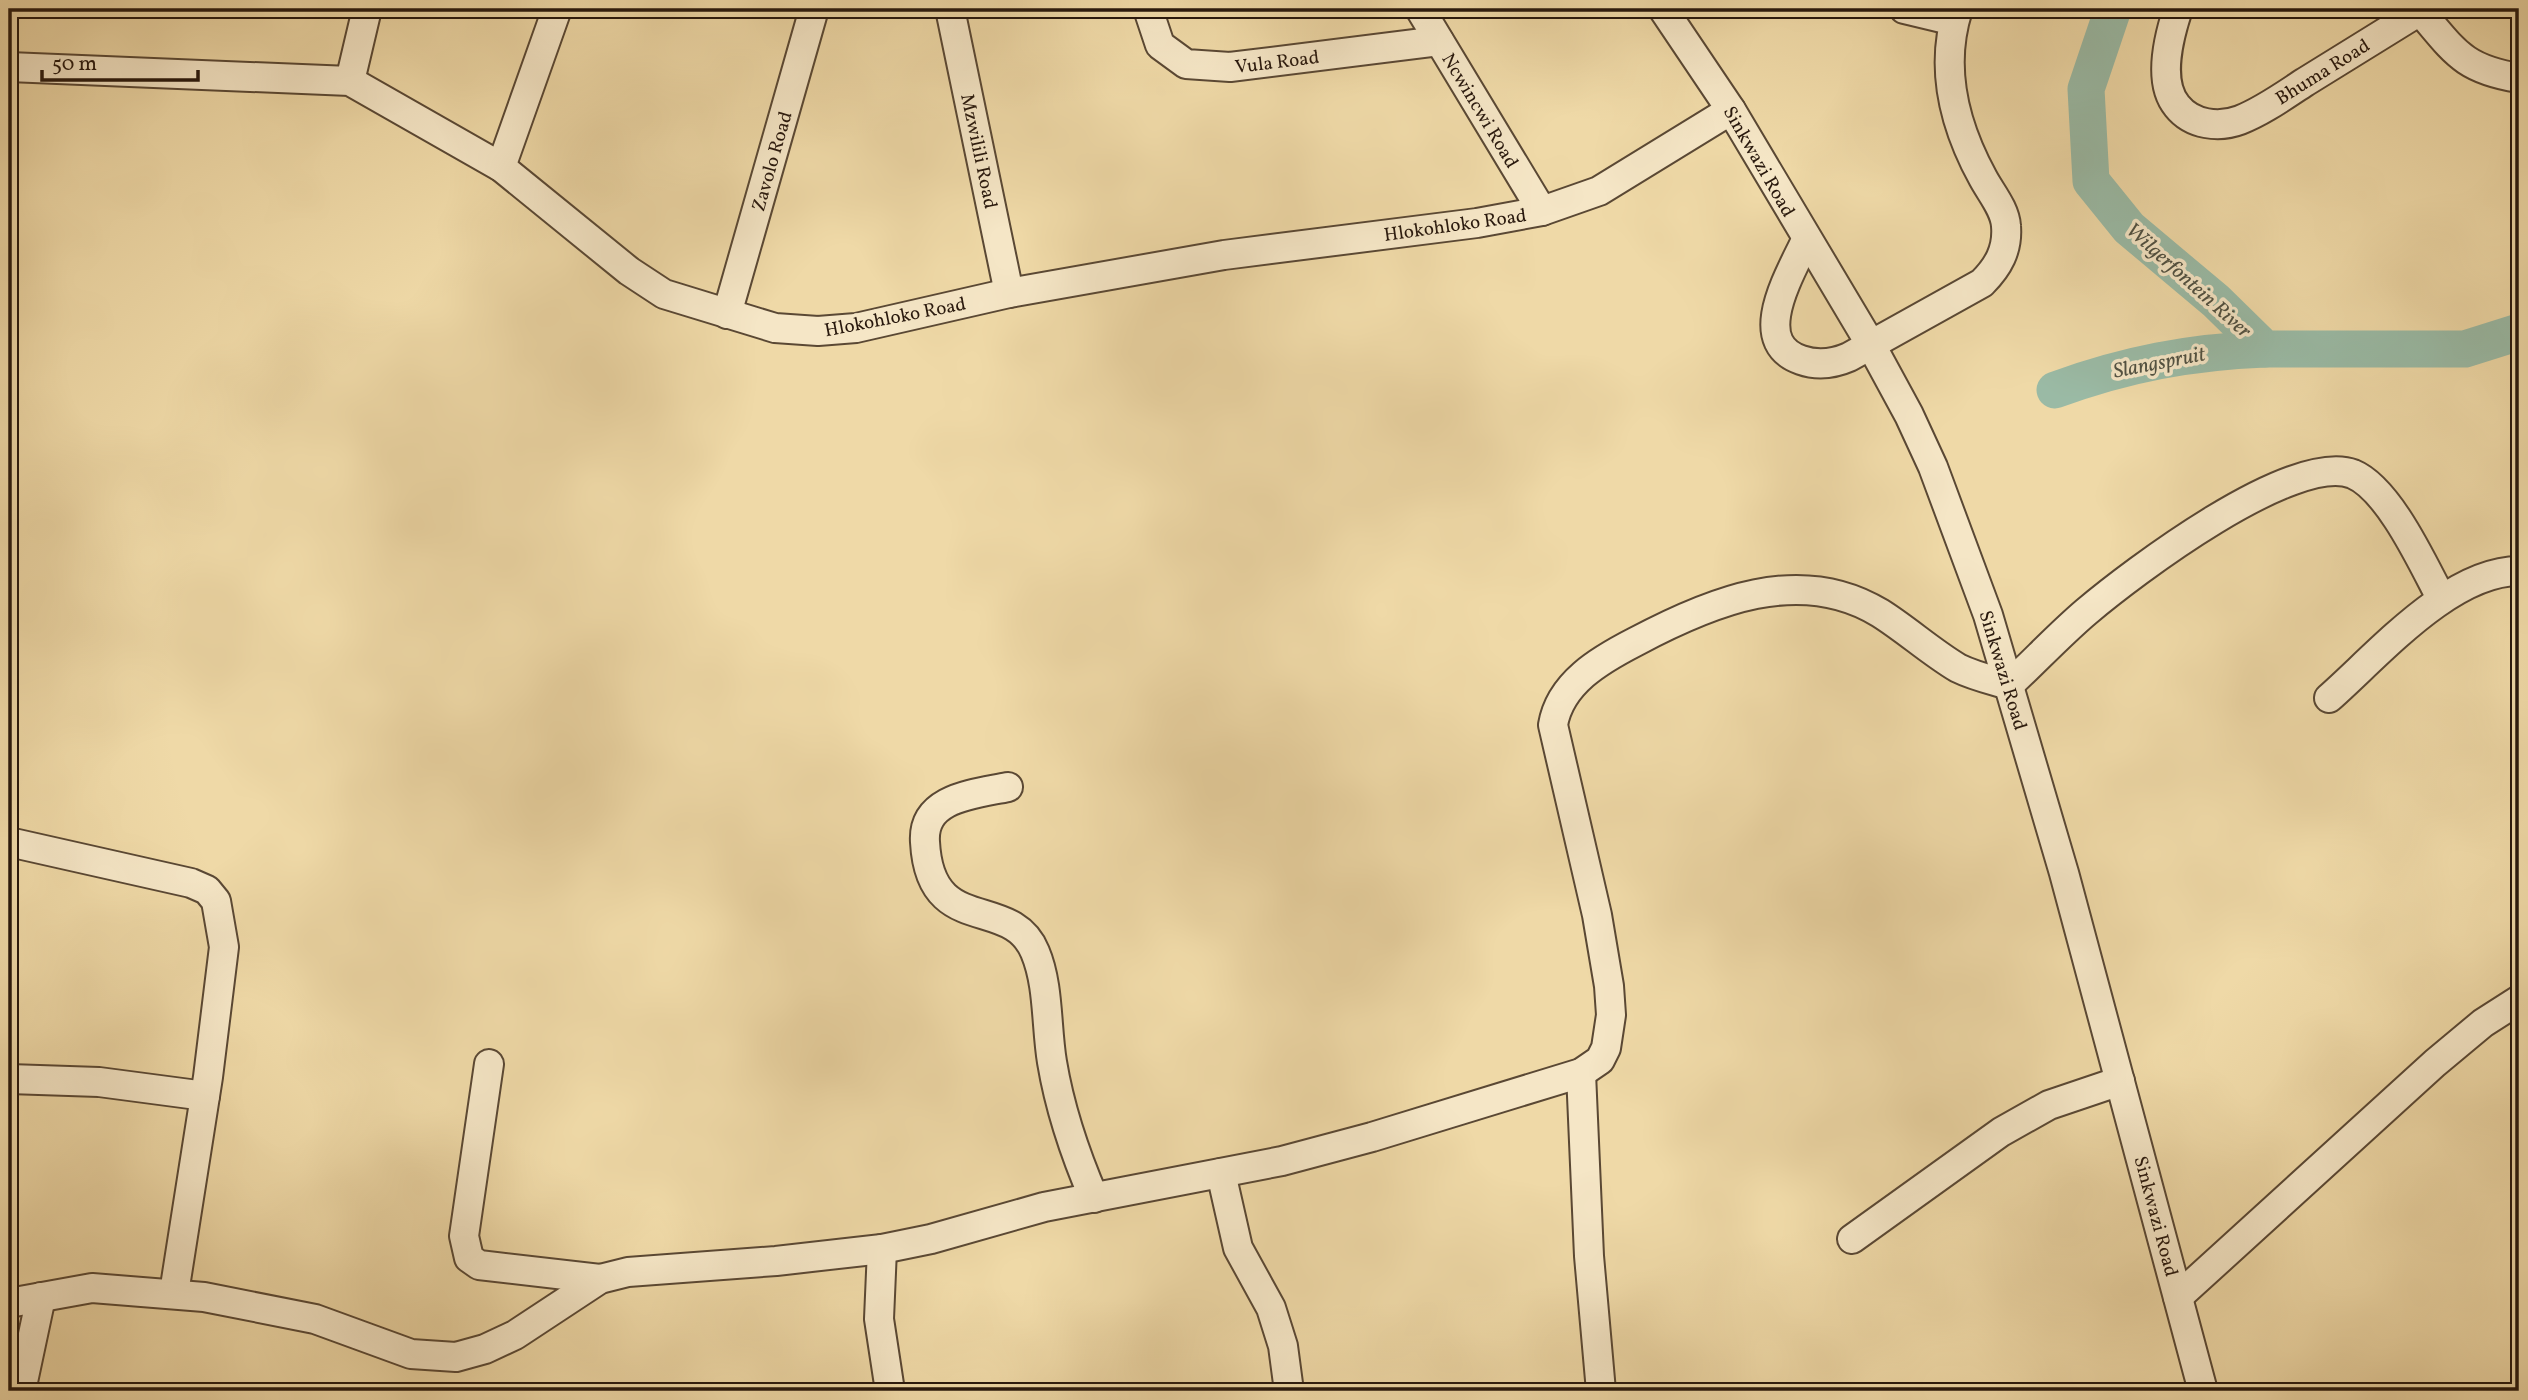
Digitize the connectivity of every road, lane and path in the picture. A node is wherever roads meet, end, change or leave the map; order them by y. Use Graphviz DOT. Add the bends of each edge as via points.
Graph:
graph roads {
  1 [pos="367,9"];
  2 [pos="557,9"];
  3 [pos="814,9"];
  4 [pos="950,9"];
  5 [pos="1148,9"];
  6 [pos="1420,9"];
  7 [pos="1663,9"];
  8 [pos="1904,9"];
  9 [pos="2178,9"];
  10 [pos="2422,10"];
  11 [pos="1956,15"];
  12 [pos="1439,41"];
  13 [pos="12,67"];
  14 [pos="2519,78"];
  15 [pos="350,81"];
  16 [pos="1731,110"];
  17 [pos="501,167"];
  18 [pos="1542,211"];
  19 [pos="1806,240"];
  20 [pos="1009,293"];
  21 [pos="727,314"];
  22 [pos="1871,345"];
  23 [pos="2519,571"];
  24 [pos="2441,598"];
  25 [pos="2009,685"];
  26 [pos="2329,698"];
  27 [pos="1008,787"];
  28 [pos="9,842"];
  29 [pos="2519,1000"];
  30 [pos="489,1064"];
  31 [pos="1581,1073"];
  32 [pos="9,1079"];
  33 [pos="2120,1081"];
  34 [pos="205,1096"];
  35 [pos="1221,1173"];
  36 [pos="1094,1198"];
  37 [pos="1852,1240"];
  38 [pos="882,1249"];
  39 [pos="600,1279"];
  40 [pos="174,1293"];
  41 [pos="41,1297"];
  42 [pos="2178,1297"];
  43 [pos="9,1303"];
  44 [pos="21,1391"];
  45 [pos="890,1391"];
  46 [pos="1289,1391"];
  47 [pos="1601,1391"];
  48 [pos="2203,1391"];
  1 -- 15 [label="street"];
  2 -- 17 [label="street"];
  3 -- 21 [label="street, Zavolo Road"];
  4 -- 20 [label="street, Mzwilili Road"];
  5 -- 12 [label="street, Vula Road" via="1160,45 1186,64 1230,67"];
  6 -- 12 [label="street, Ncwincwi Road"];
  7 -- 16 [label="street, Sinkwazi Road"];
  8 -- 11 [label="street"];
  9 -- 10 [label="street, Bhuma Road" via="2168,58 2169,94 2185,115 2198,122 2220,124 2241,120"];
  10 -- 14 [label="street, Bhuma Road" via="2462,59 2478,69"];
  11 -- 22 [label="street" via="1948,58 1955,114 2007,224 2002,257 1982,283"];
  12 -- 18 [label="street, Ncwincwi Road"];
  13 -- 15 [label="street, Hlokohloko Road"];
  15 -- 17 [label="street, Hlokohloko Road"];
  16 -- 18 [label="street, Hlokohloko Road" via="1599,191"];
  16 -- 19 [label="street, Sinkwazi Road"];
  17 -- 21 [label="street, Hlokohloko Road" via="649,285"];
  18 -- 20 [label="street, Hlokohloko Road" via="1224,255"];
  19 -- 22 [label="street, Sinkwazi Road"];
  19 -- 22 [label="street" via="1776,317 1775,338 1781,348 1813,364 1835,363"];
  20 -- 21 [label="street, Hlokohloko Road" via="856,328 818,331 775,328"];
  22 -- 25 [label="street, Sinkwazi Road" via="1933,467"];
  23 -- 24 [label="street" via="2474,580"];
  24 -- 25 [label="street" via="2398,523 2367,482 2338,471 2313,473 2267,490 2135,573"];
  24 -- 26 [label="street"];
  25 -- 31 [label="street" via="1960,669 1880,613 1842,596 1794,587 1747,596 1675,621 1606,657 1577,680 1561,699 1553,725 1597,915 1611,1015 1600,1060"];
  25 -- 33 [label="street, Sinkwazi Road"];
  27 -- 36 [label="street" via="939,806 928,821 926,862 942,896 1008,924 1025,935 1035,950 1065,1122"];
  28 -- 34 [label="street" via="153,873 207,890 216,901 224,947"];
  29 -- 42 [label="street" via="2435,1063"];
  30 -- 39 [label="street" via="464,1236 469,1258 479,1265"];
  31 -- 35 [label="street" via="1372,1138"];
  31 -- 47 [label="street" via="1589,1256"];
  32 -- 34 [label="street" via="99,1082"];
  33 -- 37 [label="street" via="2049,1105 2000,1132"];
  33 -- 42 [label="street, Sinkwazi Road"];
  34 -- 40 [label="street"];
  35 -- 36 [label="street"];
  35 -- 46 [label="street" via="1238,1248 1271,1308 1283,1346"];
  36 -- 38 [label="street"];
  38 -- 39 [label="street" via="628,1272"];
  38 -- 45 [label="street" via="879,1319"];
  39 -- 40 [label="street" via="515,1335 456,1357 411,1354 315,1319"];
  40 -- 41 [label="street" via="92,1288"];
  41 -- 43 [label="street"];
  41 -- 44 [label="street"];
  42 -- 48 [label="street, Sinkwazi Road"];
}
